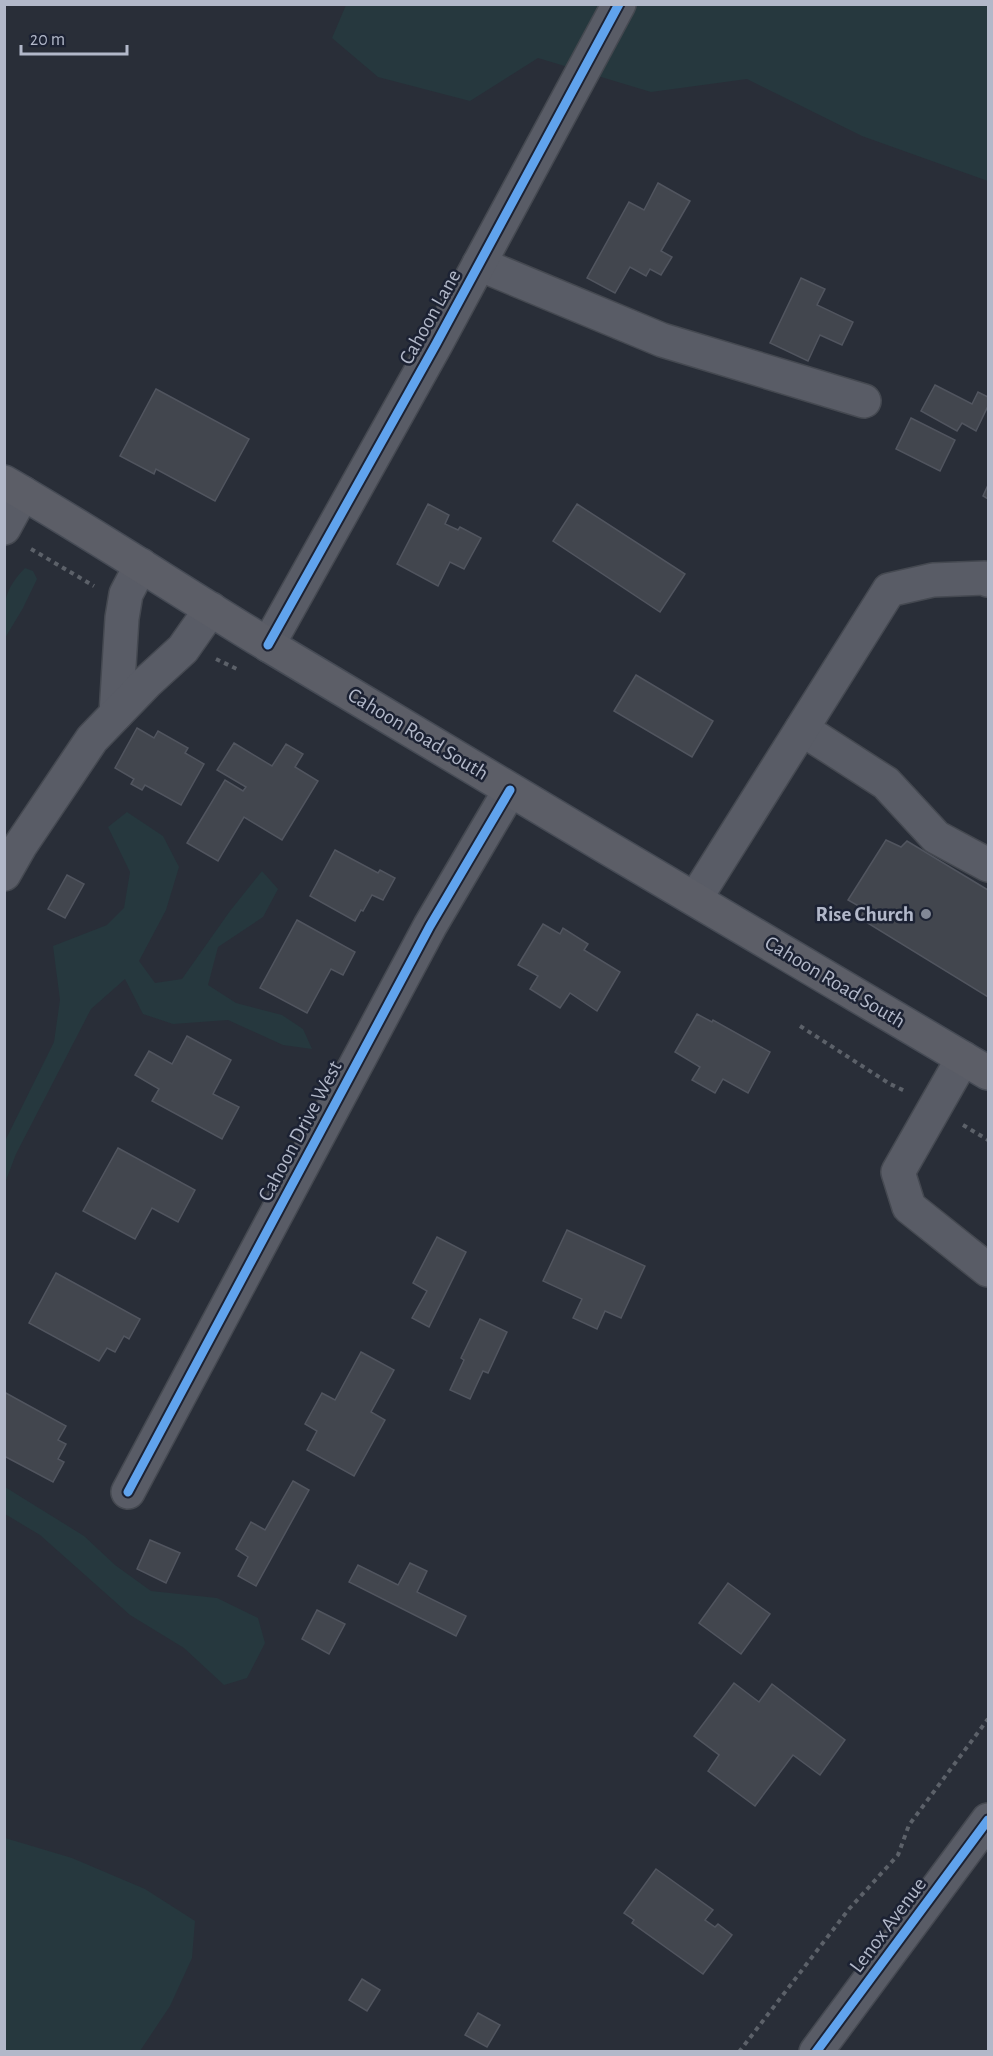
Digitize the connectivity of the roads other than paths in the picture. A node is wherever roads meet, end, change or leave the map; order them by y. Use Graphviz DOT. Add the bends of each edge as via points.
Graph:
graph roads {
  1 [pos="619,4"];
  2 [pos="479,264"];
  3 [pos="864,401"];
  4 [pos="14,488"];
  5 [pos="4,528"];
  6 [pos="141,565"];
  7 [pos="988,580"];
  8 [pos="211,609"];
  9 [pos="268,645"];
  10 [pos="116,714"];
  11 [pos="802,729"];
  12 [pos="510,790"];
  13 [pos="988,865"];
  14 [pos="4,874"];
  15 [pos="695,899"];
  16 [pos="976,1065"];
  17 [pos="988,1270"];
  18 [pos="129,1492"];
  19 [pos="988,1820"];
  20 [pos="816,2052"];
  1 -- 2 [label="street, Cahoon Lane"];
  2 -- 3 [label="street" via="662,339"];
  2 -- 9 [label="street, Cahoon Lane"];
  4 -- 5 [label="street"];
  4 -- 6 [label="main road, Cahoon Road South"];
  6 -- 8 [label="main road, Cahoon Road South"];
  6 -- 10 [label="street" via="126,594"];
  7 -- 11 [label="street" via="933,580 890,590"];
  8 -- 9 [label="main road, Cahoon Road South"];
  8 -- 10 [label="street" via="183,649"];
  9 -- 12 [label="main road, Cahoon Road South"];
  10 -- 14 [label="street" via="92,739"];
  11 -- 13 [label="street" via="886,783 936,837"];
  11 -- 15 [label="street"];
  12 -- 15 [label="main road, Cahoon Road South"];
  12 -- 18 [label="street, Cahoon Drive West" via="430,926"];
  15 -- 16 [label="main road, Cahoon Road South"];
  16 -- 17 [label="street" via="934,1108 898,1172 909,1207"];
  19 -- 20 [label="street, Lenox Avenue"];
}
